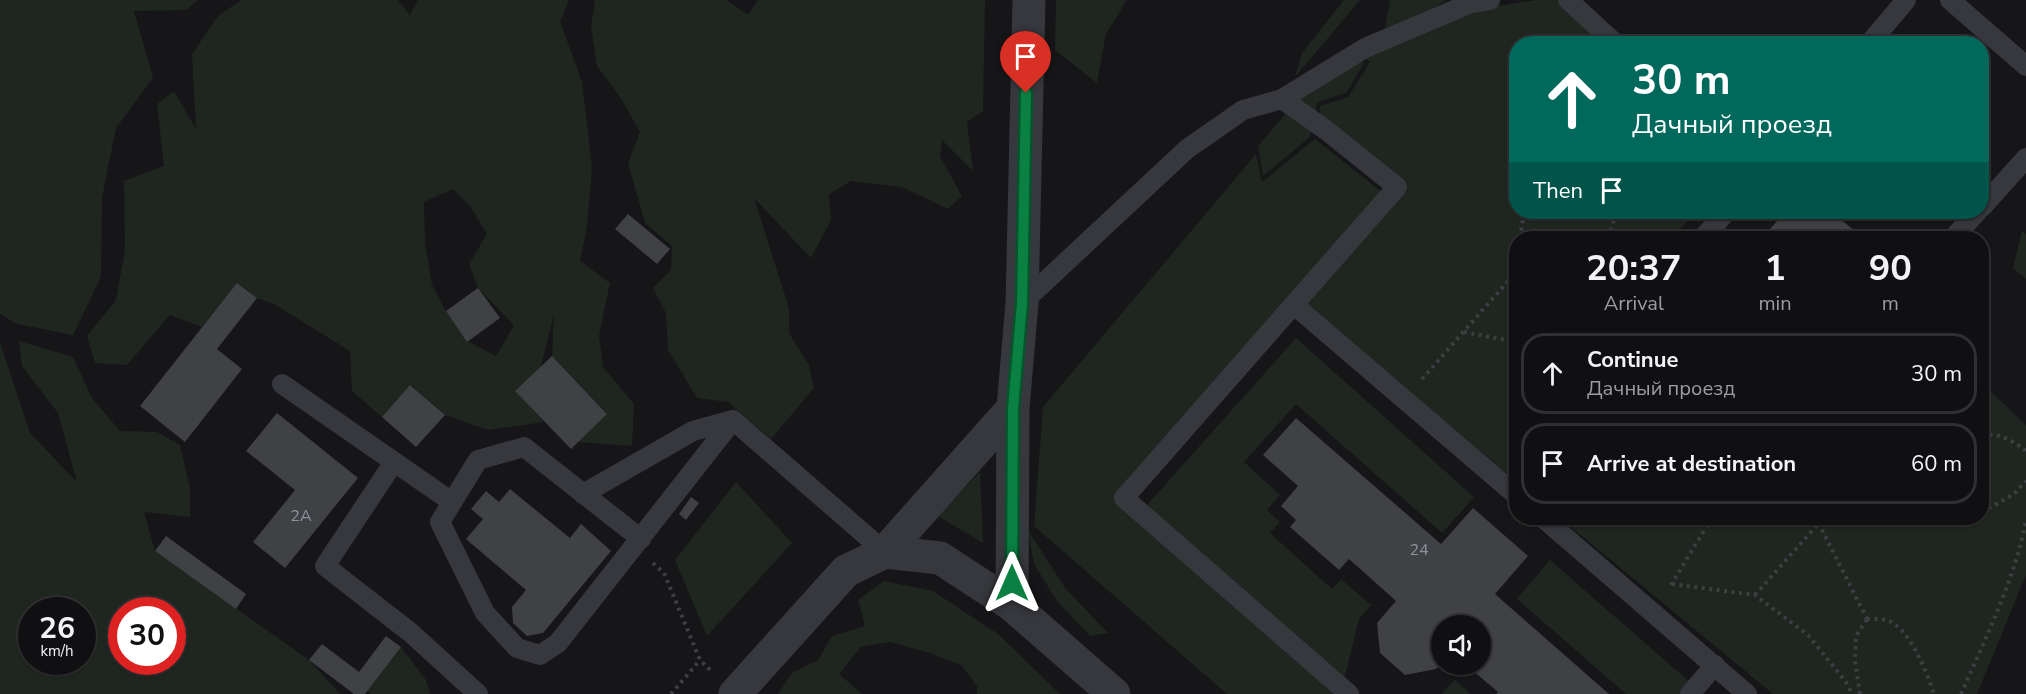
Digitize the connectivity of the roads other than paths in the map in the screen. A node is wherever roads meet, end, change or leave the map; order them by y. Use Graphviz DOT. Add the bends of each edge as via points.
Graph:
graph roads {
  1 [pos="1029,0"];
  2 [pos="1490,0"];
  3 [pos="1568,0"];
  4 [pos="1906,0"];
  5 [pos="1950,0"];
  6 [pos="1608,36"];
  7 [pos="1876,36"];
  8 [pos="2026,66"];
  9 [pos="1282,99"];
  10 [pos="2026,158"];
  11 [pos="1989,199"];
  12 [pos="1720,219"];
  13 [pos="1971,219"];
  14 [pos="1709,231"];
  15 [pos="1959,231"];
  16 [pos="1022,303"];
  17 [pos="1294,305"];
  18 [pos="282,384"];
  19 [pos="1013,408"];
  20 [pos="733,420"];
  21 [pos="394,462"];
  22 [pos="1509,489"];
  23 [pos="583,494"];
  24 [pos="452,502"];
  25 [pos="1551,525"];
  26 [pos="638,542"];
  27 [pos="885,552"];
  28 [pos="1012,605"];
  29 [pos="1715,665"];
  30 [pos="724,684"];
  31 [pos="478,694"];
  32 [pos="1114,694"];
  33 [pos="1349,694"];
  34 [pos="1690,694"];
  35 [pos="1747,694"];
  1 -- 16 [label="street"];
  2 -- 9 [label="lane" via="1471,3 1365,48"];
  3 -- 6 [label="lane"];
  4 -- 7 [label="lane"];
  5 -- 8 [label="lane"];
  9 -- 16 [label="lane" via="1243,110 1187,149"];
  9 -- 17 [label="lane" via="1397,187"];
  10 -- 11 [label="lane"];
  12 -- 14 [label="lane"];
  13 -- 15 [label="lane"];
  16 -- 19 [label="street"];
  17 -- 22 [label="lane"];
  17 -- 33 [label="lane" via="1124,498"];
  18 -- 21 [label="lane"];
  19 -- 27 [label="street"];
  19 -- 28 [label="street"];
  20 -- 23 [label="lane" via="693,431"];
  20 -- 26 [label="lane"];
  20 -- 27 [label="lane"];
  21 -- 24 [label="lane"];
  21 -- 31 [label="lane" via="326,566 411,633"];
  23 -- 24 [label="lane" via="524,447 478,460"];
  23 -- 26 [label="lane"];
  24 -- 26 [label="lane" via="440,522 485,613 517,648 540,655 558,642"];
  25 -- 29 [label="lane"];
  27 -- 28 [label="street" via="940,558"];
  27 -- 30 [label="street" via="846,572"];
  28 -- 32 [label="street"];
  29 -- 34 [label="lane"];
  29 -- 35 [label="lane"];
}
